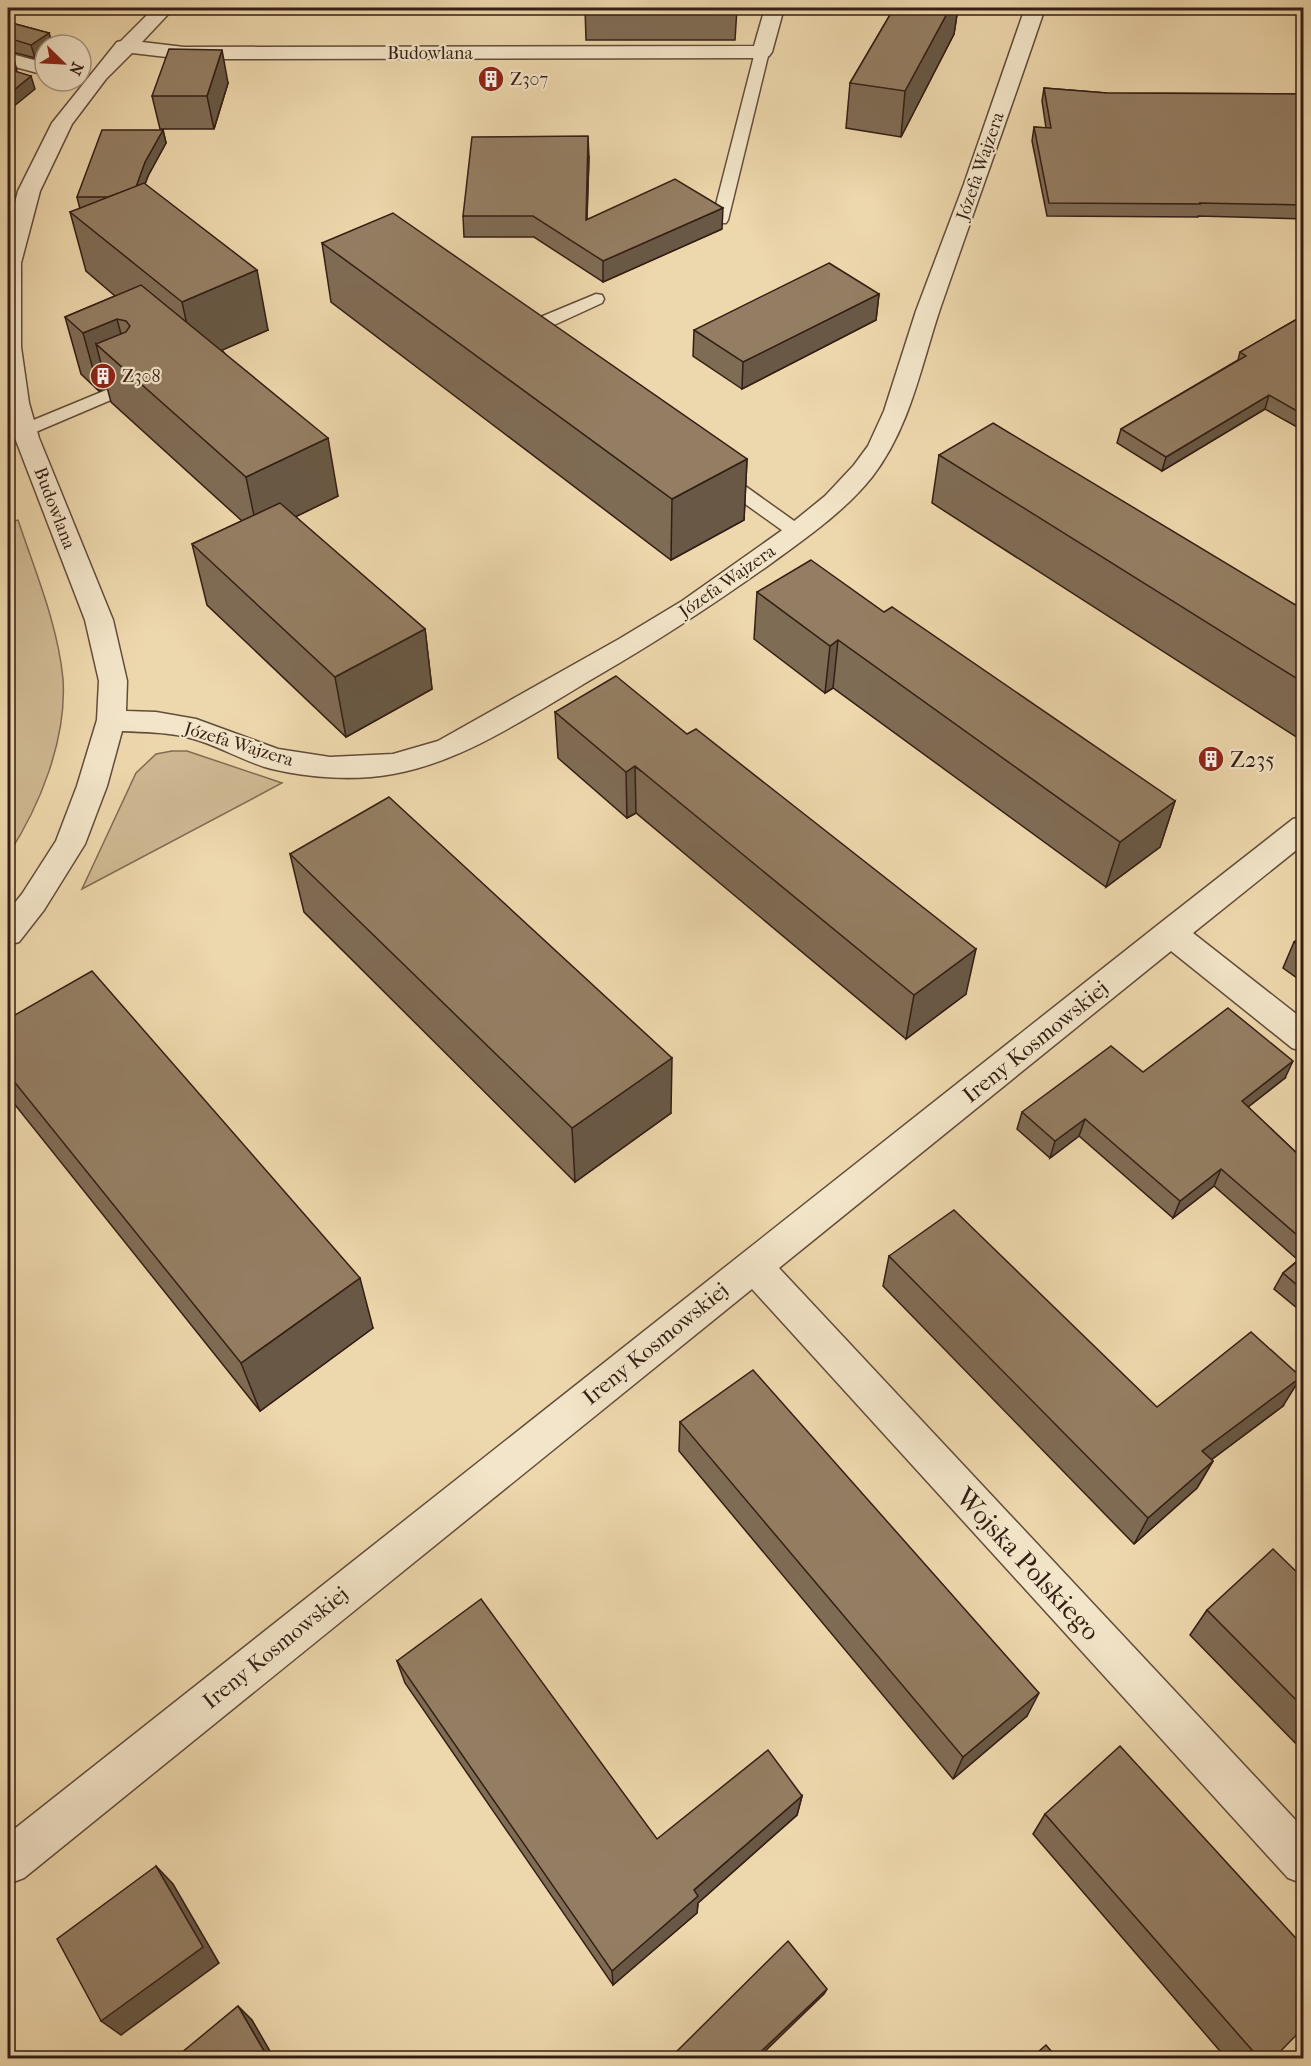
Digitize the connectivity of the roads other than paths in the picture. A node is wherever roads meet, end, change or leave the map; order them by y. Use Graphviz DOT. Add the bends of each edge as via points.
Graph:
graph roads {
  1 [pos="165,8"];
  2 [pos="774,8"];
  3 [pos="1035,8"];
  4 [pos="124,46"];
  5 [pos="762,52"];
  6 [pos="8,60"];
  7 [pos="33,66"];
  8 [pos="93,72"];
  9 [pos="80,93"];
  10 [pos="720,220"];
  11 [pos="596,299"];
  12 [pos="539,346"];
  13 [pos="133,384"];
  14 [pos="25,430"];
  15 [pos="701,463"];
  16 [pos="796,532"];
  17 [pos="111,720"];
  18 [pos="1304,827"];
  19 [pos="8,933"];
  20 [pos="1170,933"];
  21 [pos="1304,1039"];
  22 [pos="753,1265"];
  23 [pos="8,1862"];
  24 [pos="1304,1862"];
  1 -- 4 [label="street, Budowlana"];
  2 -- 5 [label="street"];
  3 -- 16 [label="street, Józefa Wajzera" via="896,411 863,471 834,502"];
  4 -- 5 [label="street, Budowlana" via="184,53"];
  4 -- 8 [label="street, Budowlana"];
  5 -- 10 [label="lane"];
  6 -- 7 [label="street"];
  9 -- 14 [label="street, Budowlana" via="29,191 10,263 9,347"];
  11 -- 12 [label="lane" via="520,332"];
  13 -- 14 [label="lane"];
  14 -- 17 [label="street, Budowlana" via="99,620 113,681"];
  15 -- 16 [label="lane"];
  16 -- 17 [label="street, Józefa Wajzera" via="692,608 590,669 448,748 393,764 330,767 274,759 196,729"];
  17 -- 19 [label="street, Budowlana" via="70,844"];
  18 -- 20 [label="street, Ireny Kosmowskiej"];
  20 -- 21 [label="street"];
  20 -- 22 [label="street, Ireny Kosmowskiej"];
  22 -- 23 [label="street, Ireny Kosmowskiej"];
  22 -- 24 [label="street, Wojska Polskiego"];
}
